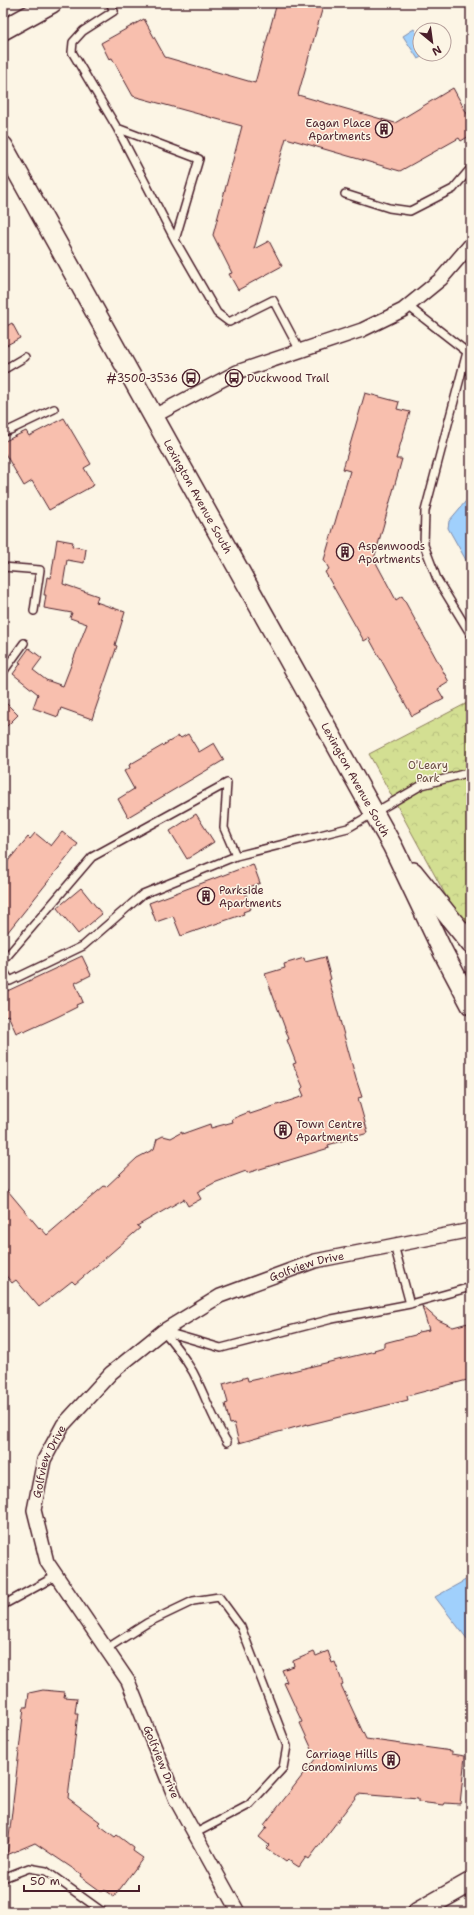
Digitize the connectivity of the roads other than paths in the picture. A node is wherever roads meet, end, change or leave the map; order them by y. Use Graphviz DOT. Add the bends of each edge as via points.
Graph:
graph roads {
  1 [pos="52,3"];
  2 [pos="110,3"];
  3 [pos="3,30"];
  4 [pos="116,128"];
  5 [pos="3,146"];
  6 [pos="471,168"];
  7 [pos="345,194"];
  8 [pos="175,240"];
  9 [pos="471,244"];
  10 [pos="408,306"];
  11 [pos="469,349"];
  12 [pos="300,351"];
  13 [pos="25,357"];
  14 [pos="3,370"];
  15 [pos="54,409"];
  16 [pos="154,416"];
  17 [pos="3,432"];
  18 [pos="3,567"];
  19 [pos="34,611"];
  20 [pos="471,635"];
  21 [pos="24,643"];
  22 [pos="3,672"];
  23 [pos="471,772"];
  24 [pos="375,814"];
  25 [pos="394,847"];
  26 [pos="236,856"];
  27 [pos="471,944"];
  28 [pos="3,961"];
  29 [pos="3,970"];
  30 [pos="471,1005"];
  31 [pos="471,1230"];
  32 [pos="394,1245"];
  33 [pos="471,1287"];
  34 [pos="410,1304"];
  35 [pos="163,1331"];
  36 [pos="227,1442"];
  37 [pos="56,1576"];
  38 [pos="3,1605"];
  39 [pos="106,1649"];
  40 [pos="194,1834"];
  41 [pos="3,1878"];
  42 [pos="471,1882"];
  43 [pos="103,1912"];
  44 [pos="238,1912"];
  45 [pos="418,1912"];
  1 -- 3 [label="street"];
  2 -- 4 [label="lane" via="114,11 83,31 73,42 72,52"];
  4 -- 8 [label="lane"];
  4 -- 8 [label="lane" via="199,159"];
  5 -- 16 [label="street, Lexington Avenue South"];
  6 -- 7 [label="lane" via="452,189 410,210 389,208"];
  8 -- 12 [label="lane" via="217,313 229,322 273,300"];
  9 -- 10 [label="street" via="441,278"];
  10 -- 11 [label="lane"];
  10 -- 12 [label="street" via="362,330"];
  11 -- 20 [label="lane" via="425,510 424,545 437,578"];
  12 -- 16 [label="street" via="237,372"];
  13 -- 14 [label="lane"];
  15 -- 17 [label="lane"];
  16 -- 24 [label="street, Lexington Avenue South"];
  18 -- 19 [label="lane" via="40,570"];
  21 -- 22 [label="lane"];
  23 -- 24 [label="lane" via="422,785"];
  24 -- 25 [label="street, Lexington Avenue South"];
  24 -- 26 [label="lane" via="348,828"];
  25 -- 27 [label="street, Lexington Avenue South"];
  25 -- 30 [label="street, Lexington Avenue South"];
  26 -- 28 [label="lane" via="224,828 227,782 92,857"];
  26 -- 29 [label="lane" via="143,894 83,946 10,981"];
  31 -- 32 [label="street, Golfview Drive"];
  32 -- 34 [label="lane"];
  32 -- 35 [label="street, Golfview Drive" via="315,1261 220,1296"];
  33 -- 34 [label="lane"];
  34 -- 35 [label="lane" via="332,1319 221,1348"];
  35 -- 36 [label="lane" via="179,1349 193,1373"];
  35 -- 37 [label="street, Golfview Drive" via="111,1373 63,1425 44,1460 34,1510 46,1562"];
  37 -- 38 [label="lane"];
  37 -- 39 [label="street, Golfview Drive"];
  39 -- 40 [label="street, Golfview Drive" via="128,1681 176,1800"];
  39 -- 40 [label="lane" via="147,1623 193,1601 219,1597 240,1627 287,1746 283,1768 249,1805"];
  40 -- 44 [label="street, Golfview Drive"];
  41 -- 43 [label="lane" via="29,1868 46,1871"];
  42 -- 45 [label="street"];
}
